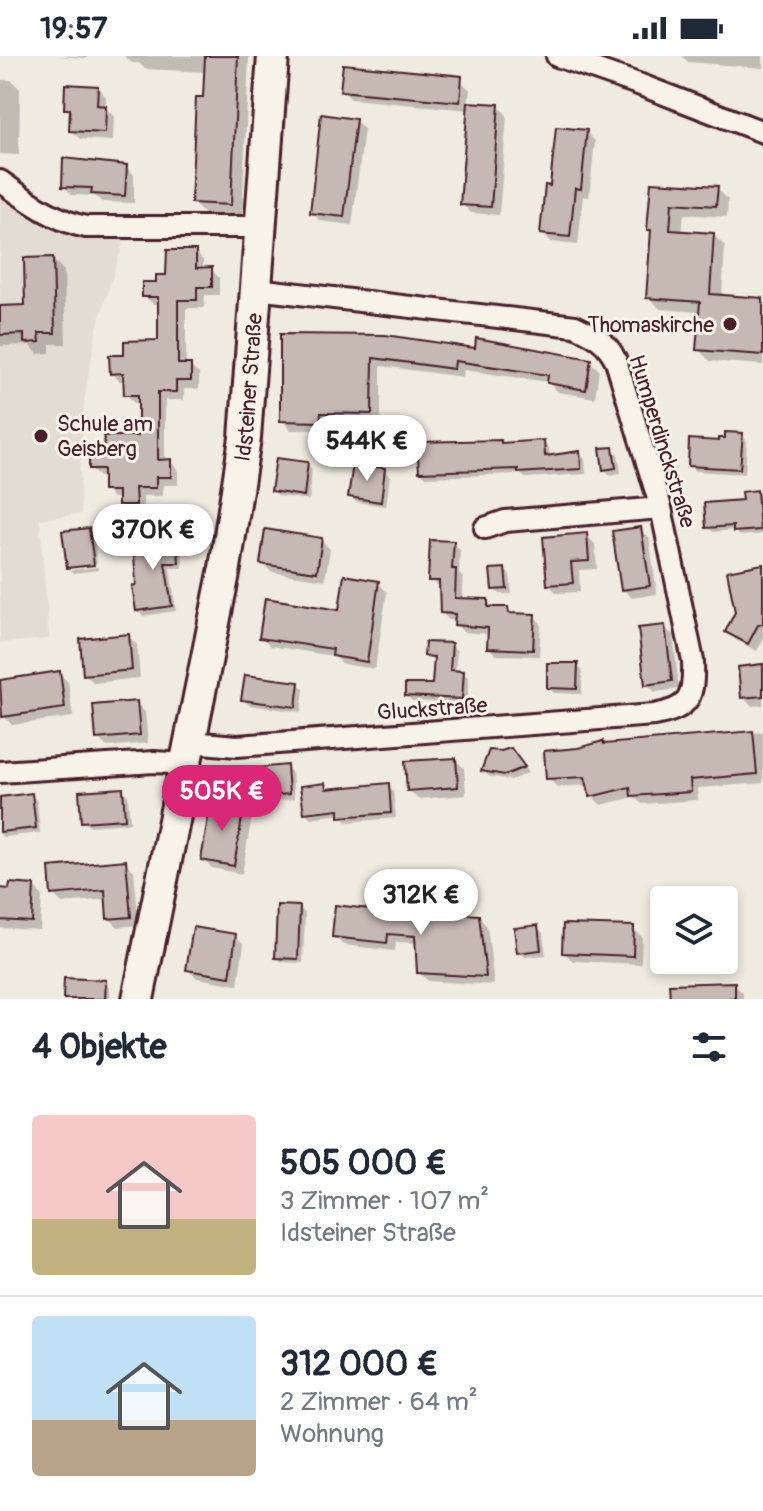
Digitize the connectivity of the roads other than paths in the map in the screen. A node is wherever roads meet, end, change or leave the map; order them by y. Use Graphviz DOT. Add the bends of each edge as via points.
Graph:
graph roads {
  1 [pos="273,56"];
  2 [pos="557,56"];
  3 [pos="763,132"];
  4 [pos="0,181"];
  5 [pos="260,227"];
  6 [pos="256,289"];
  7 [pos="661,508"];
  8 [pos="485,528"];
  9 [pos="677,711"];
  10 [pos="188,753"];
  11 [pos="0,772"];
  12 [pos="138,999"];
  1 -- 5 [label="street, Idsteiner Straße"];
  2 -- 3 [label="street"];
  4 -- 5 [label="street" via="60,219 86,227"];
  5 -- 6 [label="street, Idsteiner Straße"];
  6 -- 7 [label="street, Humperdinckstraße" via="575,326 599,337 616,361"];
  6 -- 10 [label="street, Idsteiner Straße" via="238,491"];
  7 -- 8 [label="street" via="505,521"];
  7 -- 9 [label="street, Humperdinckstraße" via="693,661 691,694"];
  9 -- 10 [label="street, Gluckstraße"];
  10 -- 11 [label="street, Gluckstraße" via="154,762"];
  10 -- 12 [label="street, Idsteiner Straße"];
}
